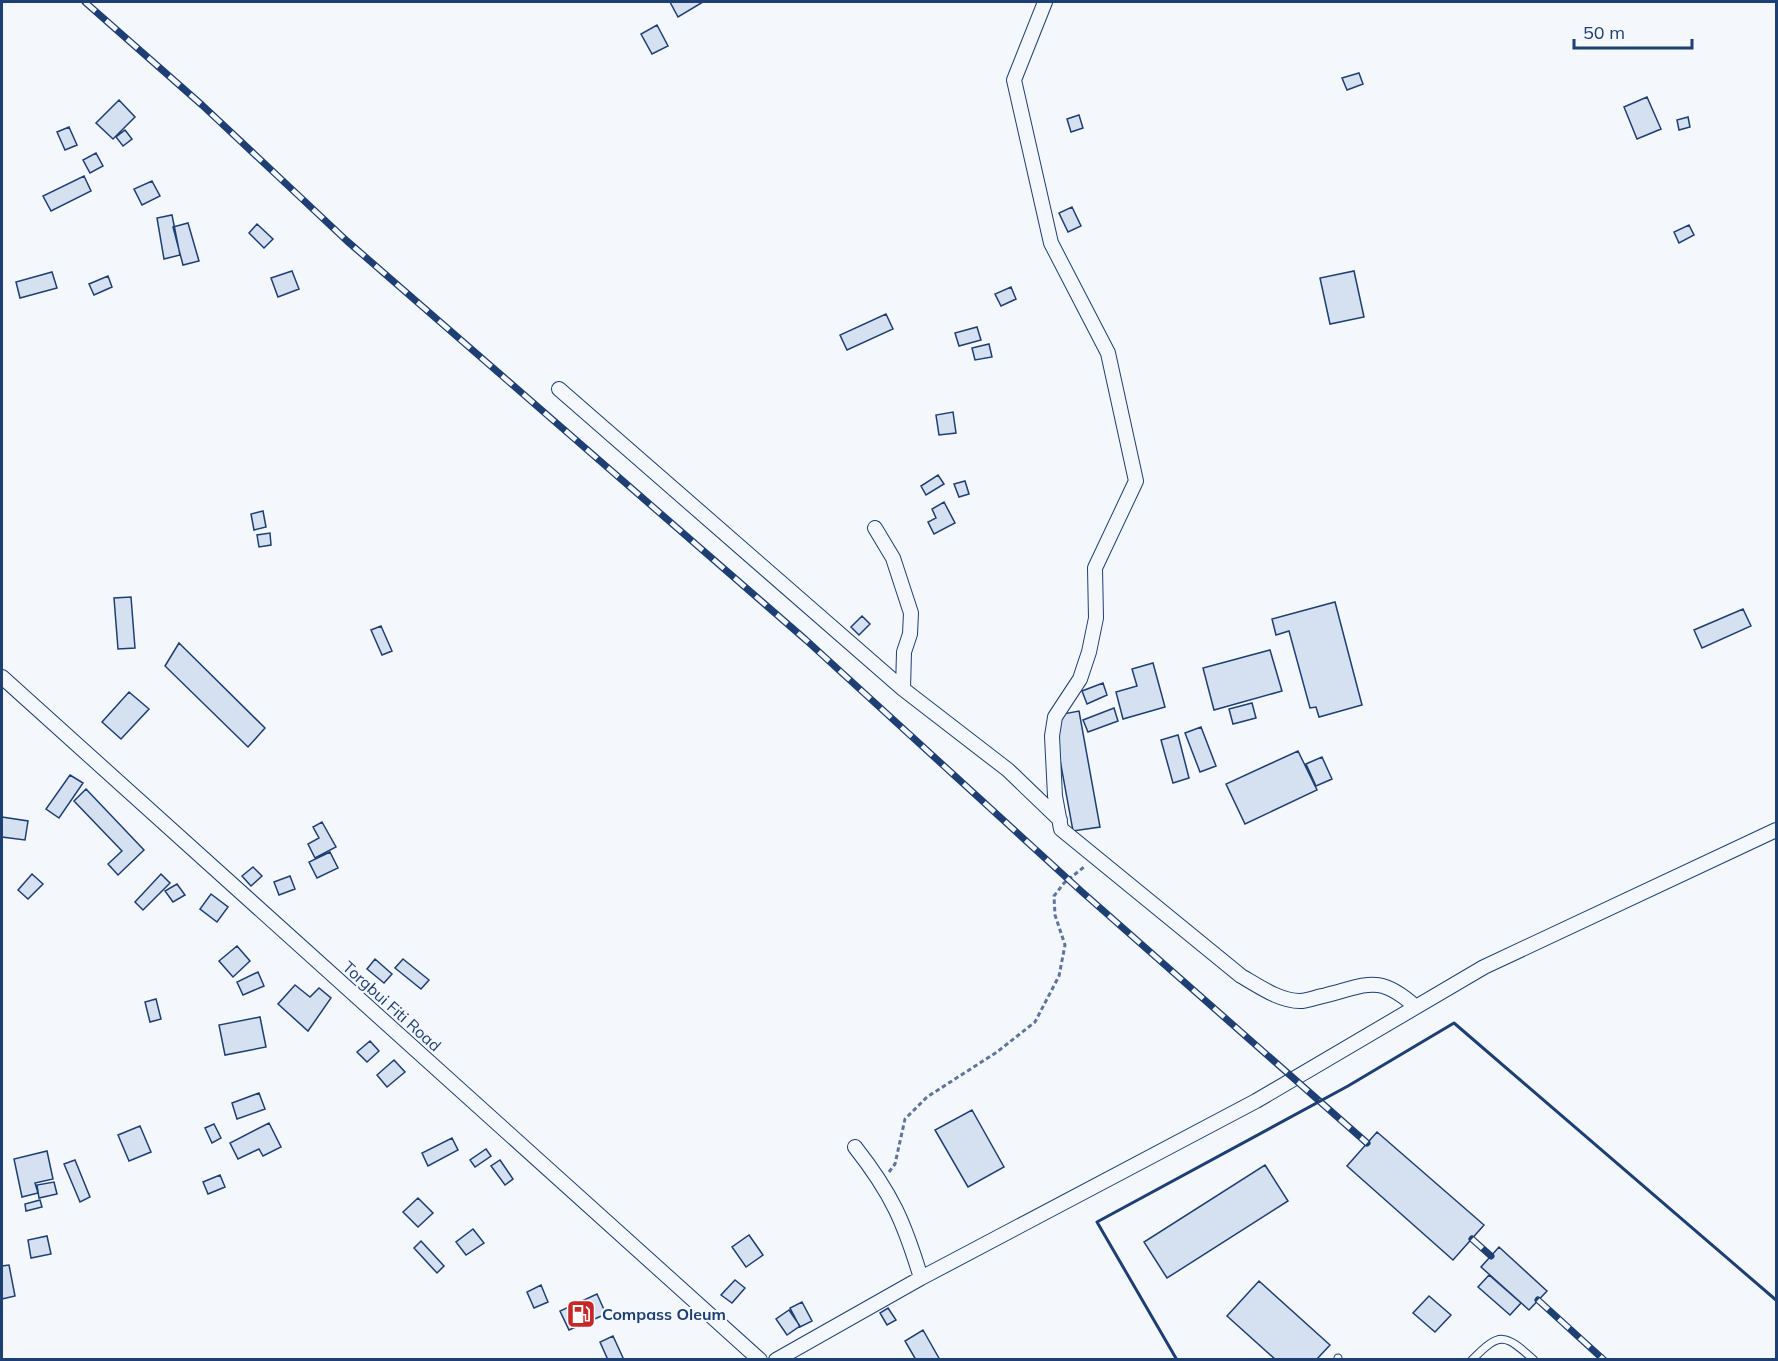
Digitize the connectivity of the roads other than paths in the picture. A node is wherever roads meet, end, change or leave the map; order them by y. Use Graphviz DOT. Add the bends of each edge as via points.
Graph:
graph roads {
  1 [pos="1045,2"];
  2 [pos="559,389"];
  3 [pos="875,528"];
  4 [pos="2,678"];
  5 [pos="903,689"];
  6 [pos="1060,820"];
  7 [pos="1776,830"];
  8 [pos="1416,1007"];
  9 [pos="855,1148"];
  10 [pos="921,1278"];
  11 [pos="760,1359"];
  12 [pos="776,1359"];
  13 [pos="1472,1359"];
  14 [pos="1534,1359"];
  1 -- 6 [label="street" via="1014,80 1051,243 1108,353 1136,481 1095,568 1096,618 1080,679 1055,717 1052,736"];
  2 -- 5 [label="street"];
  3 -- 5 [label="street" via="893,558 911,614"];
  4 -- 11 [label="street, Torgbui Fiti Road"];
  5 -- 6 [label="street" via="1008,770"];
  6 -- 8 [label="street" via="1061,829 1095,857 1241,976 1273,994 1300,1001 1362,985 1382,984 1398,991"];
  7 -- 8 [label="street" via="1484,968"];
  8 -- 10 [label="street" via="1256,1101"];
  9 -- 10 [label="street" via="882,1180 896,1205"];
  10 -- 12 [label="street"];
  13 -- 14 [label="lane" via="1490,1342 1502,1338 1514,1342"];
}
